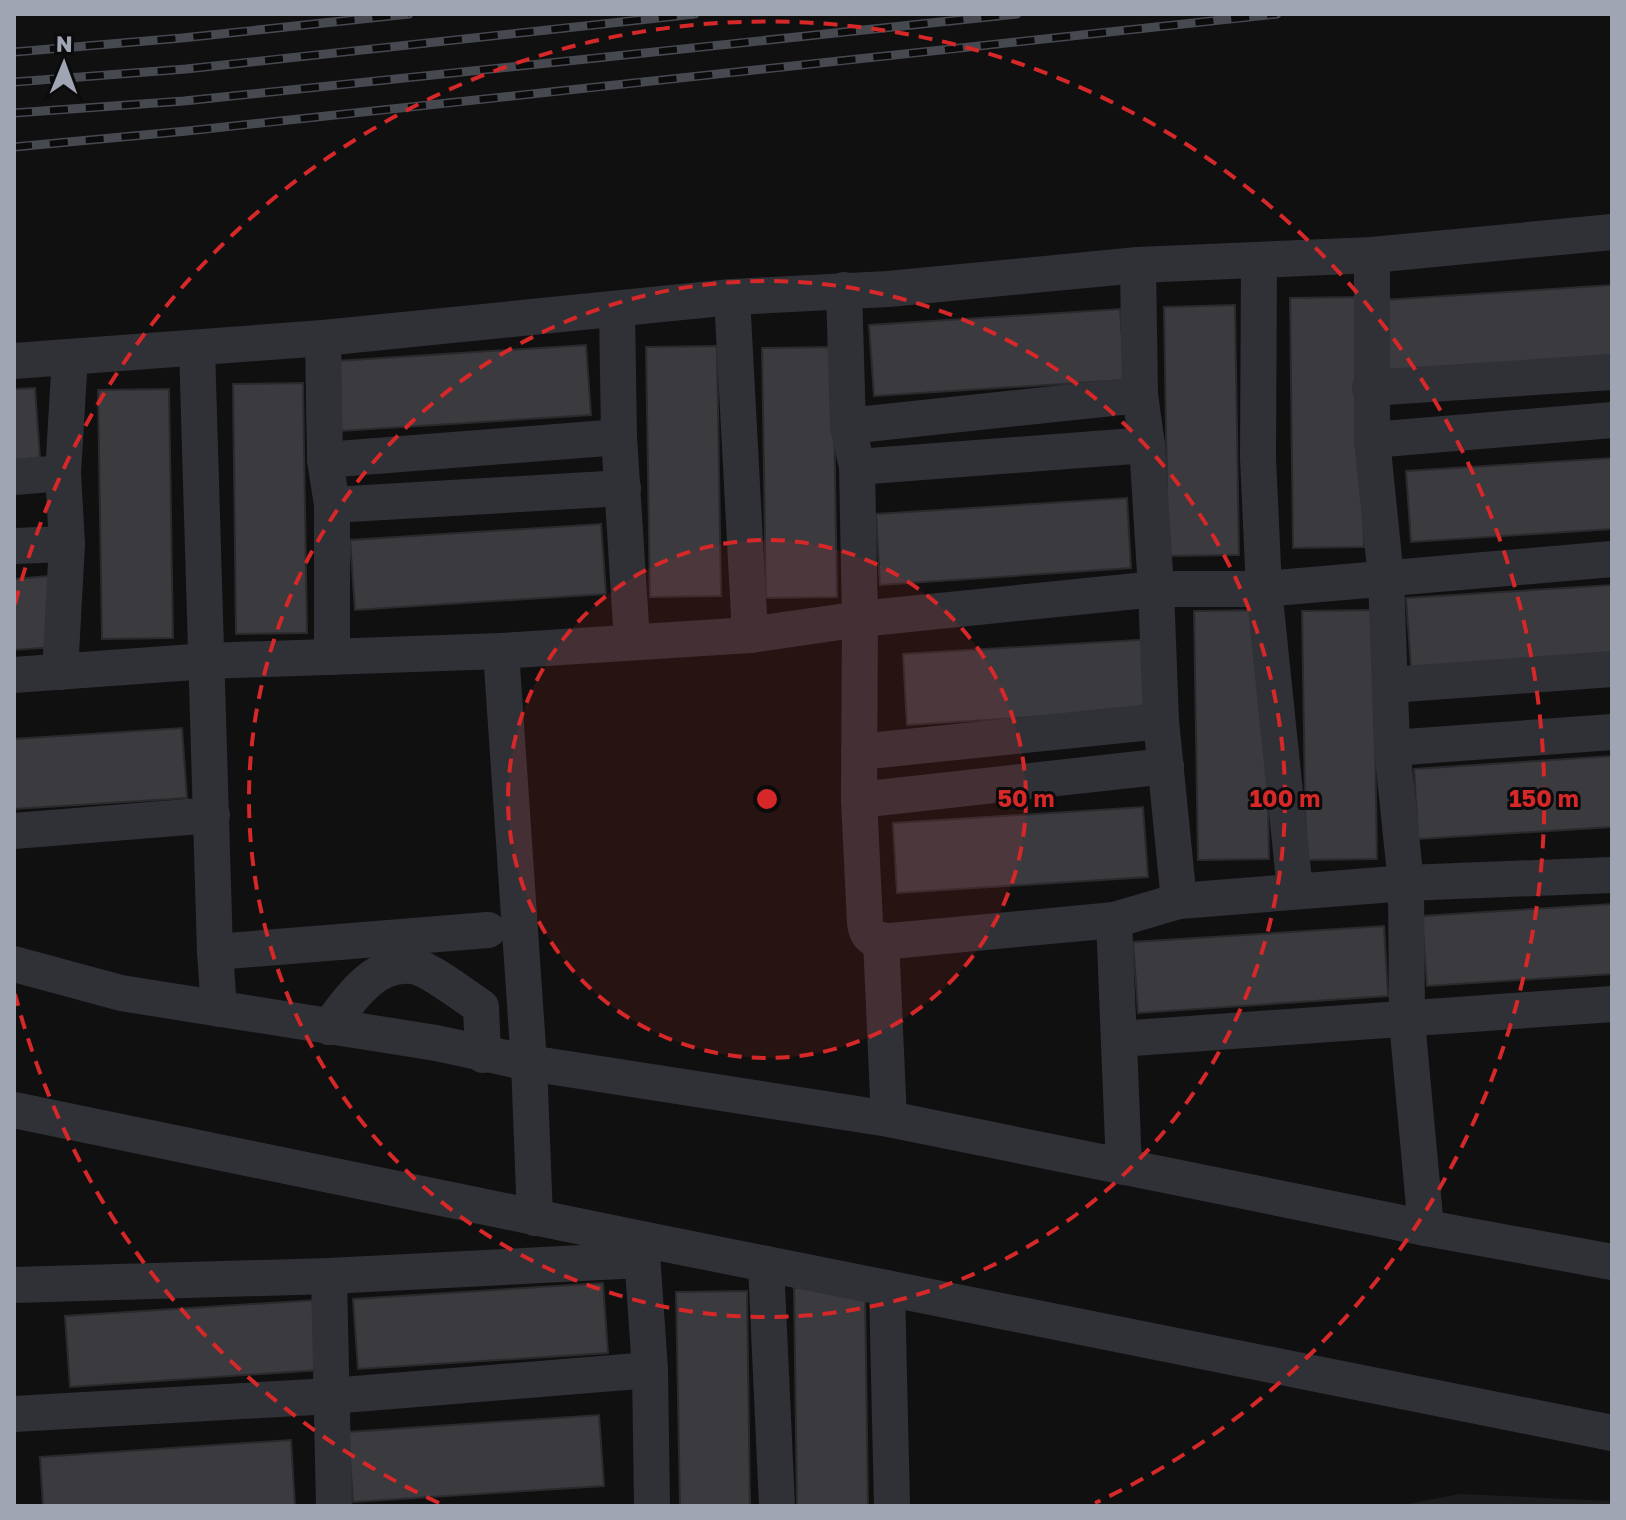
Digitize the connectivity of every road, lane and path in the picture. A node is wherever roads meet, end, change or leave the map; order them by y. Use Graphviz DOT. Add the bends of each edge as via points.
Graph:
graph roads {
  1 [pos="1612,232"];
  2 [pos="1372,255"];
  3 [pos="1259,261"];
  4 [pos="1138,265"];
  5 [pos="844,290"];
  6 [pos="732,297"];
  7 [pos="617,310"];
  8 [pos="323,338"];
  9 [pos="197,348"];
  10 [pos="70,357"];
  11 [pos="14,361"];
  12 [pos="1612,372"];
  13 [pos="1370,388"];
  14 [pos="1140,395"];
  15 [pos="1612,420"];
  16 [pos="848,426"];
  17 [pos="619,437"];
  18 [pos="1372,440"];
  19 [pos="1147,445"];
  20 [pos="325,460"];
  21 [pos="857,467"];
  22 [pos="63,473"];
  23 [pos="14,477"];
  24 [pos="623,488"];
  25 [pos="332,505"];
  26 [pos="67,544"];
  27 [pos="14,546"];
  28 [pos="1612,559"];
  29 [pos="1386,578"];
  30 [pos="1156,589"];
  31 [pos="1264,589"];
  32 [pos="860,619"];
  33 [pos="750,635"];
  34 [pos="632,641"];
  35 [pos="501,651"];
  36 [pos="332,657"];
  37 [pos="207,661"];
  38 [pos="1612,669"];
  39 [pos="60,672"];
  40 [pos="14,675"];
  41 [pos="1390,685"];
  42 [pos="1161,721"];
  43 [pos="1612,732"];
  44 [pos="1392,748"];
  45 [pos="859,752"];
  46 [pos="1166,766"];
  47 [pos="859,800"];
  48 [pos="212,815"];
  49 [pos="14,831"];
  50 [pos="1612,875"];
  51 [pos="1406,883"];
  52 [pos="1295,890"];
  53 [pos="1179,901"];
  54 [pos="1114,920"];
  55 [pos="488,930"];
  56 [pos="881,940"];
  57 [pos="215,952"];
  58 [pos="14,964"];
  59 [pos="1612,1004"];
  60 [pos="219,1009"];
  61 [pos="1407,1021"];
  62 [pos="329,1027"];
  63 [pos="1119,1039"];
  64 [pos="483,1055"];
  65 [pos="529,1063"];
  66 [pos="14,1110"];
  67 [pos="889,1119"];
  68 [pos="1124,1167"];
  69 [pos="535,1218"];
  70 [pos="1426,1228"];
  71 [pos="641,1249"];
  72 [pos="1612,1262"];
  73 [pos="766,1264"];
  74 [pos="329,1276"];
  75 [pos="14,1285"];
  76 [pos="887,1288"];
  77 [pos="650,1370"];
  78 [pos="331,1396"];
  79 [pos="14,1414"];
  80 [pos="1612,1433"];
  81 [pos="334,1506"];
  82 [pos="652,1506"];
  83 [pos="777,1506"];
  84 [pos="892,1506"];
  1 -- 2 [label="street"];
  2 -- 3 [label="street"];
  2 -- 13 [label="street"];
  3 -- 4 [label="street"];
  3 -- 31 [label="street" via="1258,458"];
  4 -- 5 [label="street"];
  4 -- 14 [label="street"];
  5 -- 6 [label="street"];
  5 -- 16 [label="street"];
  6 -- 7 [label="street"];
  6 -- 33 [label="street"];
  7 -- 8 [label="street"];
  7 -- 17 [label="street"];
  8 -- 9 [label="street"];
  8 -- 20 [label="street"];
  9 -- 10 [label="street"];
  9 -- 37 [label="street"];
  10 -- 11 [label="street"];
  10 -- 22 [label="street"];
  12 -- 13 [label="street"];
  13 -- 18 [label="street"];
  14 -- 16 [label="street"];
  14 -- 19 [label="street"];
  15 -- 18 [label="street"];
  16 -- 21 [label="street"];
  17 -- 20 [label="street"];
  17 -- 24 [label="street"];
  18 -- 29 [label="street"];
  19 -- 21 [label="street"];
  19 -- 30 [label="street"];
  20 -- 25 [label="street"];
  21 -- 32 [label="street"];
  22 -- 23 [label="street"];
  22 -- 26 [label="street"];
  24 -- 25 [label="street"];
  24 -- 34 [label="street"];
  25 -- 36 [label="street"];
  26 -- 27 [label="street"];
  26 -- 39 [label="street"];
  28 -- 29 [label="street"];
  29 -- 31 [label="street"];
  29 -- 41 [label="street"];
  30 -- 31 [label="street"];
  30 -- 32 [label="street"];
  30 -- 42 [label="street"];
  31 -- 52 [label="street"];
  32 -- 33 [label="street"];
  32 -- 45 [label="street"];
  33 -- 34 [label="street"];
  34 -- 35 [label="street"];
  35 -- 36 [label="street"];
  35 -- 65 [label="street"];
  36 -- 37 [label="street"];
  37 -- 39 [label="street"];
  37 -- 48 [label="street"];
  38 -- 41 [label="street"];
  39 -- 40 [label="street"];
  41 -- 44 [label="street"];
  42 -- 45 [label="street"];
  42 -- 46 [label="street"];
  43 -- 44 [label="street"];
  44 -- 51 [label="street"];
  45 -- 47 [label="street"];
  46 -- 47 [label="street"];
  46 -- 53 [label="street"];
  47 -- 56 [label="street" via="866,933"];
  48 -- 49 [label="street"];
  48 -- 57 [label="street"];
  50 -- 51 [label="street"];
  51 -- 52 [label="street"];
  51 -- 61 [label="street"];
  52 -- 53 [label="street"];
  53 -- 54 [label="street"];
  54 -- 56 [label="street"];
  54 -- 63 [label="street"];
  55 -- 57 [label="street"];
  56 -- 67 [label="street"];
  57 -- 60 [label="street"];
  58 -- 60 [label="street" via="121,993"];
  59 -- 61 [label="street"];
  60 -- 62 [label="street"];
  61 -- 63 [label="street"];
  61 -- 70 [label="street"];
  62 -- 64 [label="street"];
  62 -- 64 [label="street" via="358,988 393,966 419,967 481,1007"];
  63 -- 68 [label="street"];
  64 -- 65 [label="street"];
  65 -- 67 [label="street"];
  65 -- 69 [label="street"];
  66 -- 69 [label="street"];
  67 -- 68 [label="street"];
  68 -- 70 [label="street"];
  69 -- 71 [label="street"];
  70 -- 72 [label="street"];
  71 -- 73 [label="street"];
  71 -- 74 [label="street"];
  71 -- 77 [label="street"];
  73 -- 76 [label="street"];
  73 -- 83 [label="street"];
  74 -- 75 [label="street"];
  74 -- 78 [label="street"];
  76 -- 80 [label="street"];
  76 -- 84 [label="street"];
  77 -- 78 [label="street"];
  77 -- 82 [label="street"];
  78 -- 79 [label="street"];
  78 -- 81 [label="street"];
}
